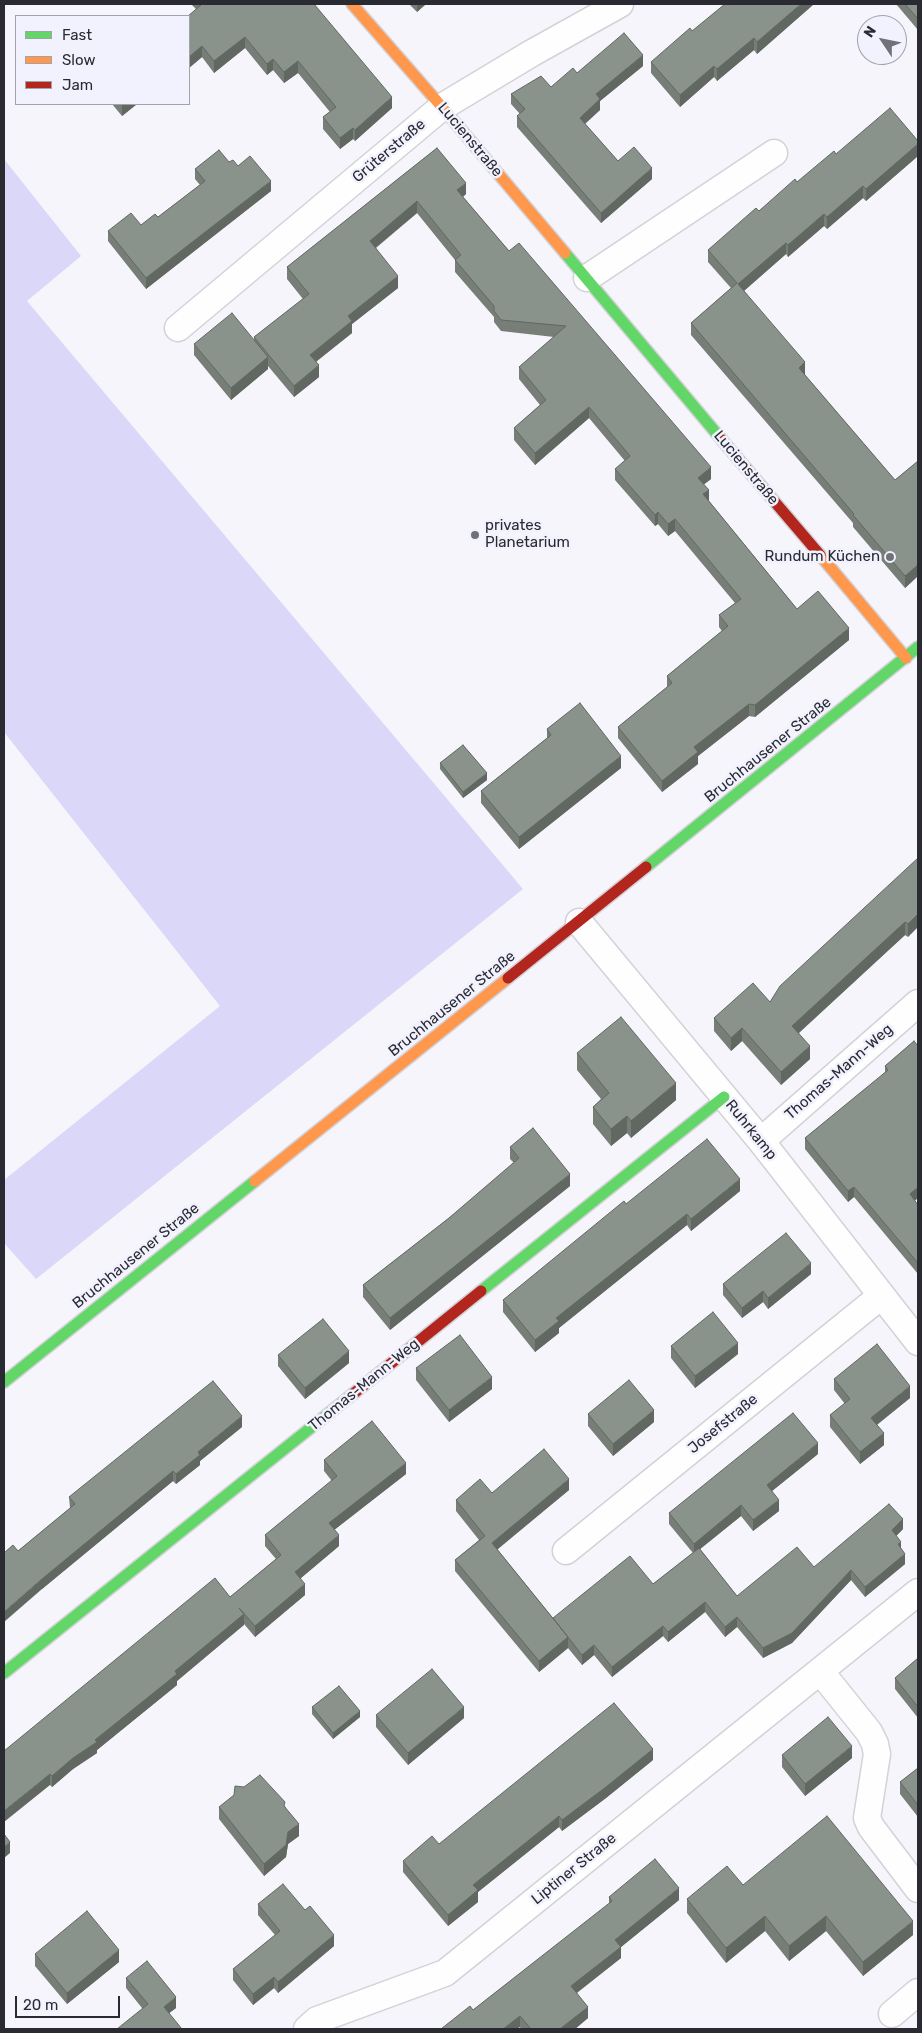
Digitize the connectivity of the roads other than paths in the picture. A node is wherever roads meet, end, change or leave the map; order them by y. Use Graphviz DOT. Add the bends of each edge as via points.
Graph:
graph roads {
  1 [pos="352,4"];
  2 [pos="620,4"];
  3 [pos="442,107"];
  4 [pos="774,153"];
  5 [pos="587,278"];
  6 [pos="178,328"];
  7 [pos="918,647"];
  8 [pos="906,658"];
  9 [pos="579,922"];
  10 [pos="918,1004"];
  11 [pos="724,1097"];
  12 [pos="761,1142"];
  13 [pos="880,1296"];
  14 [pos="918,1342"];
  15 [pos="4,1382"];
  16 [pos="566,1551"];
  17 [pos="918,1592"];
  18 [pos="820,1671"];
  19 [pos="4,1673"];
  20 [pos="918,1889"];
  21 [pos="918,1992"];
  22 [pos="892,2014"];
  23 [pos="307,2029"];
  1 -- 3 [label="street, Lucienstraße"];
  2 -- 3 [label="street, Grüterstraße"];
  3 -- 5 [label="street, Lucienstraße"];
  3 -- 6 [label="street, Grüterstraße"];
  4 -- 5 [label="street"];
  5 -- 8 [label="street, Lucienstraße"];
  7 -- 8 [label="street, Bruchhausener Straße"];
  8 -- 9 [label="street, Bruchhausener Straße"];
  9 -- 11 [label="street, Ruhrkamp"];
  9 -- 15 [label="street, Bruchhausener Straße"];
  10 -- 12 [label="street, Thomas-Mann-Weg"];
  11 -- 12 [label="street, Ruhrkamp"];
  11 -- 19 [label="street, Thomas-Mann-Weg"];
  12 -- 13 [label="street, Ruhrkamp"];
  13 -- 14 [label="street, Ruhrkamp"];
  13 -- 16 [label="street, Josefstraße"];
  17 -- 18 [label="street, Liptiner Straße"];
  18 -- 20 [label="street" via="870,1732 876,1744 867,1818"];
  18 -- 23 [label="street, Liptiner Straße" via="445,1973 317,2020"];
  21 -- 22 [label="street"];
}
